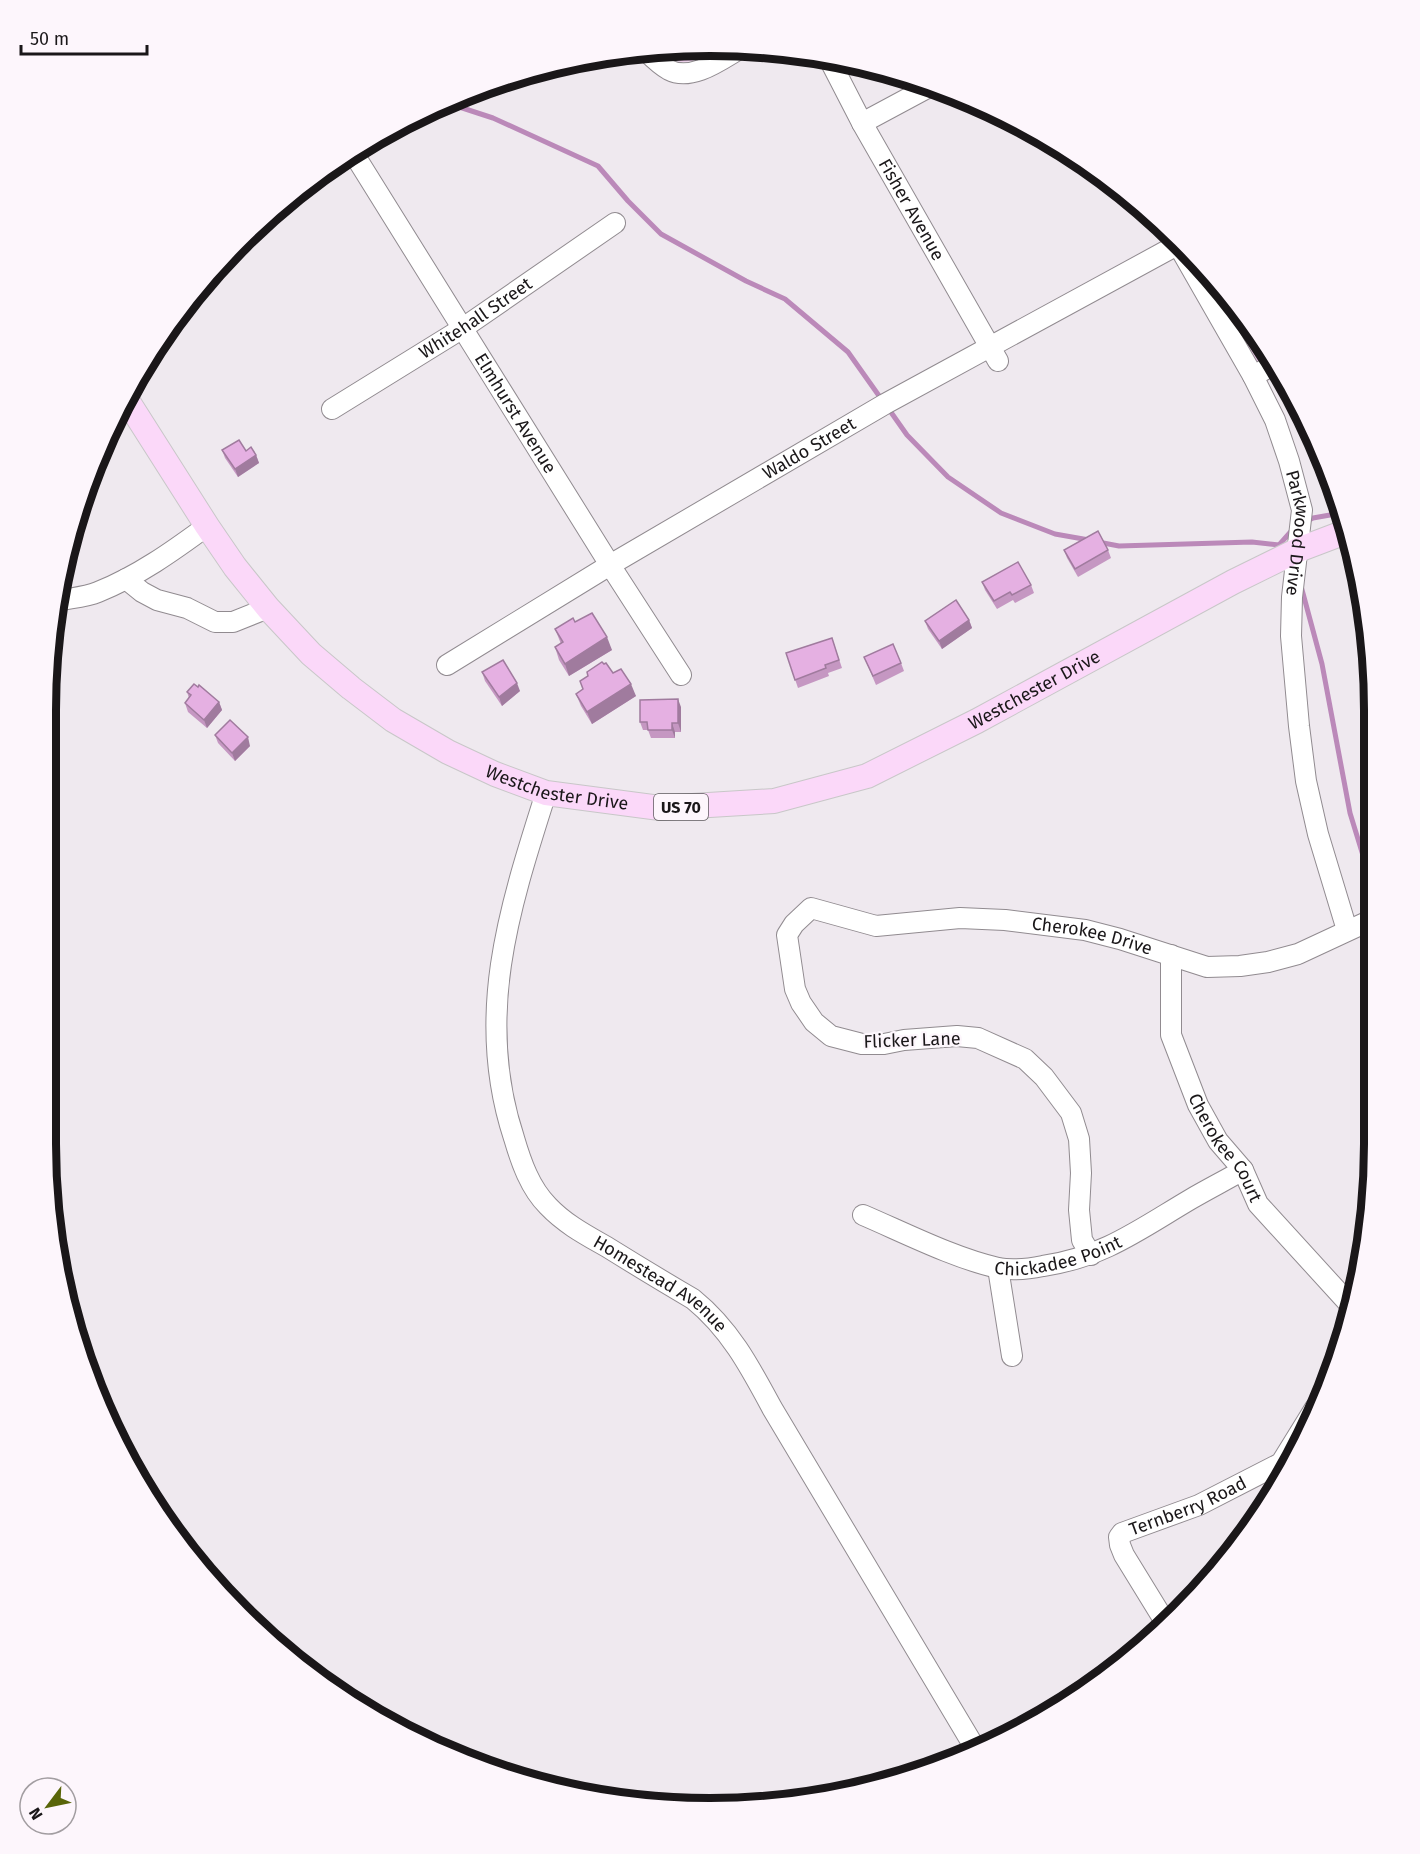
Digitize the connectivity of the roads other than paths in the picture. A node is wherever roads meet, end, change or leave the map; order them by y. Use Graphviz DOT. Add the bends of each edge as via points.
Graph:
graph roads {
  1 [pos="727,56"];
  2 [pos="655,58"];
  3 [pos="833,67"];
  4 [pos="923,91"];
  5 [pos="862,123"];
  6 [pos="357,159"];
  7 [pos="615,223"];
  8 [pos="1168,242"];
  9 [pos="1189,264"];
  10 [pos="463,328"];
  11 [pos="994,353"];
  12 [pos="1268,368"];
  13 [pos="1253,376"];
  14 [pos="131,406"];
  15 [pos="332,409"];
  16 [pos="207,526"];
  17 [pos="1340,534"];
  18 [pos="1298,550"];
  19 [pos="610,565"];
  20 [pos="126,579"];
  21 [pos="65,599"];
  22 [pos="268,608"];
  23 [pos="447,665"];
  24 [pos="681,675"];
  25 [pos="546,793"];
  26 [pos="806,913"];
  27 [pos="1364,923"];
  28 [pos="1347,930"];
  29 [pos="1170,955"];
  30 [pos="1243,1170"];
  31 [pos="863,1215"];
  32 [pos="1091,1255"];
  33 [pos="998,1268"];
  34 [pos="1345,1300"];
  35 [pos="1012,1356"];
  36 [pos="1278,1470"];
  37 [pos="1162,1617"];
  38 [pos="972,1743"];
  1 -- 2 [label="street" via="690,73 671,71"];
  3 -- 5 [label="street, Fisher Avenue"];
  4 -- 5 [label="street"];
  5 -- 11 [label="street, Fisher Avenue"];
  6 -- 10 [label="street, Elmhurst Avenue"];
  7 -- 10 [label="street, Whitehall Street"];
  8 -- 11 [label="street, Waldo Street"];
  9 -- 13 [label="street, Parkwood Drive"];
  10 -- 15 [label="street, Whitehall Street"];
  10 -- 19 [label="street, Elmhurst Avenue"];
  11 -- 19 [label="street, Waldo Street" via="885,404"];
  12 -- 13 [label="street"];
  13 -- 18 [label="street, Parkwood Drive" via="1275,420 1302,510"];
  14 -- 16 [label="main road, Westchester Drive / US 70"];
  16 -- 20 [label="street"];
  16 -- 22 [label="main road, Westchester Drive / US 70"];
  17 -- 18 [label="main road, Westchester Drive / US 70"];
  18 -- 25 [label="main road, Westchester Drive / US 70" via="867,776 774,801 660,808"];
  18 -- 28 [label="street, Parkwood Drive" via="1291,636 1306,781"];
  19 -- 23 [label="street, Waldo Street"];
  19 -- 24 [label="street, Elmhurst Avenue"];
  20 -- 21 [label="street"];
  20 -- 22 [label="street" via="157,600 188,608 215,622 233,622"];
  22 -- 25 [label="main road, Westchester Drive / US 70" via="311,654 393,720 448,752"];
  25 -- 38 [label="street, Homestead Avenue" via="520,876 496,992 502,1094 529,1179 547,1206 566,1223 693,1299 728,1333"];
  26 -- 29 [label="street, Cherokee Drive" via="811,908 819,909 876,926 960,918 1005,920 1085,930"];
  26 -- 32 [label="street, Flicker Lane" via="787,935 795,989 814,1022 831,1036 862,1044 957,1036 978,1038 1025,1059 1044,1077 1071,1113 1078,1139 1078,1210 1082,1240"];
  27 -- 28 [label="street, Cherokee Drive"];
  28 -- 29 [label="street, Cherokee Drive" via="1298,954 1240,966 1206,967"];
  29 -- 30 [label="street, Cherokee Court" via="1171,1035 1198,1105 1218,1141"];
  30 -- 32 [label="street, Chickadee Point"];
  30 -- 34 [label="street, Cherokee Court" via="1258,1204"];
  31 -- 33 [label="street, Chickadee Point"];
  32 -- 33 [label="street, Chickadee Point" via="1018,1270"];
  33 -- 35 [label="street"];
  36 -- 37 [label="street, Ternberry Road" via="1122,1533 1119,1537 1124,1555"];
}
